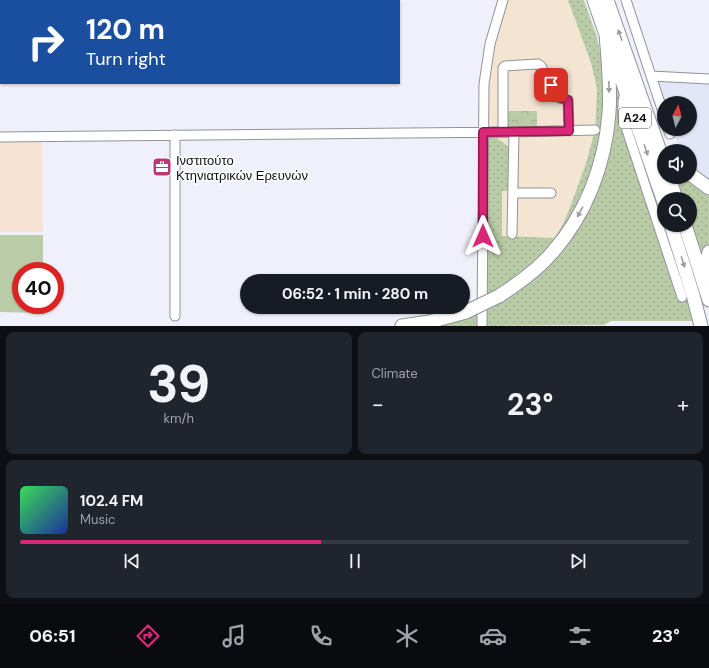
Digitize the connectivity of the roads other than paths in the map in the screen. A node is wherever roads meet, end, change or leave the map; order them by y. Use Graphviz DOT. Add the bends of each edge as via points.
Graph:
graph roads {
  1 [pos="503,0"];
  2 [pos="594,0"];
  3 [pos="607,0"];
  4 [pos="626,0"];
  5 [pos="606,34"];
  6 [pos="652,76"];
  7 [pos="709,79"];
  8 [pos="625,88"];
  9 [pos="658,96"];
  10 [pos="647,112"];
  11 [pos="595,130"];
  12 [pos="569,131"];
  13 [pos="483,132"];
  14 [pos="503,132"];
  15 [pos="514,132"];
  16 [pos="175,135"];
  17 [pos="0,137"];
  18 [pos="658,144"];
  19 [pos="664,144"];
  20 [pos="697,179"];
  21 [pos="709,188"];
  22 [pos="661,192"];
  23 [pos="513,193"];
  24 [pos="551,193"];
  25 [pos="673,232"];
  26 [pos="687,232"];
  27 [pos="512,234"];
  28 [pos="709,252"];
  29 [pos="708,296"];
  30 [pos="682,298"];
  31 [pos="175,316"];
  32 [pos="402,326"];
  33 [pos="482,326"];
  34 [pos="701,326"];
  1 -- 13 [label="street" via="486,67"];
  2 -- 5 [label="highway, Α24"];
  10 -- 3 [label="highway, Α24, one-way"];
  4 -- 6 [label="street"];
  5 -- 8 [label="highway, Α24"];
  5 -- 32 [label="highway, one-way, bridge" via="609,112 603,153 590,191 573,225 550,255 499,296 466,312"];
  6 -- 7 [label="street"];
  6 -- 9 [label="street"];
  8 -- 22 [label="highway, Α24, one-way"];
  8 -- 30 [label="street" via="623,118"];
  10 -- 18 [label="highway, Α24"];
  10 -- 19 [label="highway"];
  11 -- 12 [label="street"];
  12 -- 14 [label="street" via="568,100 556,96 538,64 502,68"];
  12 -- 15 [label="street"];
  13 -- 14 [label="street"];
  13 -- 16 [label="street"];
  13 -- 33 [label="street"];
  14 -- 15 [label="street"];
  15 -- 23 [label="street"];
  16 -- 17 [label="street"];
  16 -- 31 [label="street"];
  20 -- 21 [label="highway"];
  23 -- 24 [label="street"];
  23 -- 27 [label="street"];
  25 -- 34 [label="highway, one-way"];
  26 -- 29 [label="highway"];
  28 -- 29 [label="highway" via="706,264"];
}
